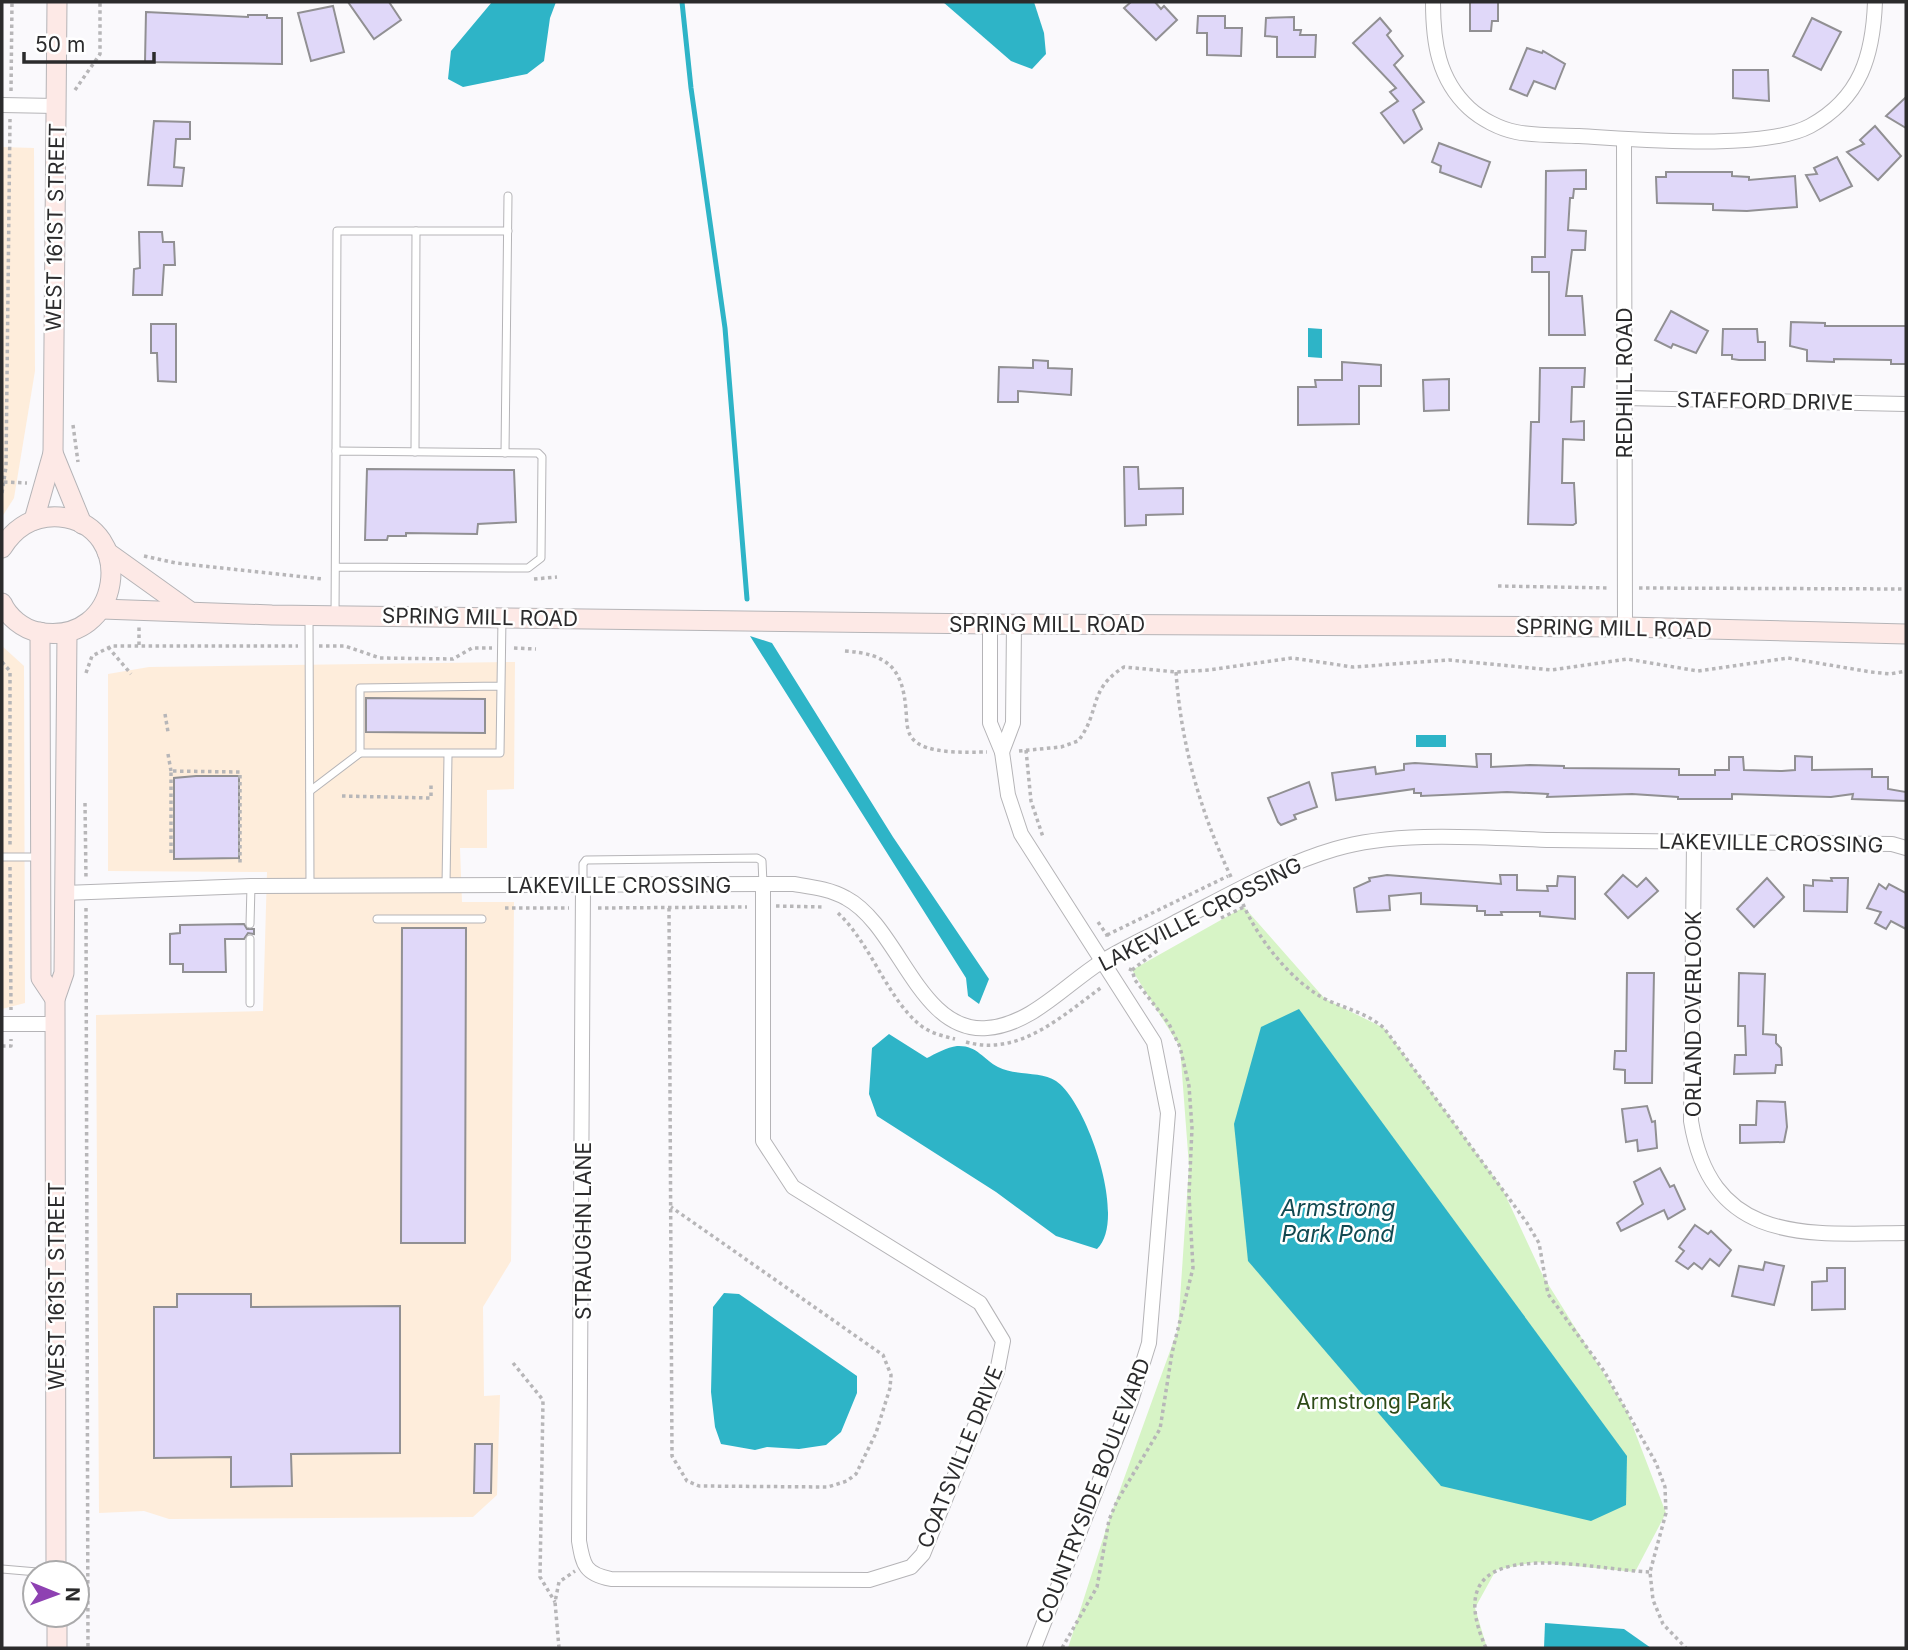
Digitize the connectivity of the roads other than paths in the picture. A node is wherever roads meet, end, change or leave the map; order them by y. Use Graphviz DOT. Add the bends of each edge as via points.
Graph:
graph roads {
  1 [pos="57,2"];
  2 [pos="1433,2"];
  3 [pos="1875,2"];
  4 [pos="6,105"];
  5 [pos="56,106"];
  6 [pos="1624,139"];
  7 [pos="508,195"];
  8 [pos="416,231"];
  9 [pos="508,231"];
  10 [pos="1624,398"];
  11 [pos="1906,404"];
  12 [pos="336,451"];
  13 [pos="415,452"];
  14 [pos="52,453"];
  15 [pos="505,453"];
  16 [pos="34,520"];
  17 [pos="82,524"];
  18 [pos="2,548"];
  19 [pos="107,552"];
  20 [pos="336,566"];
  21 [pos="2,606"];
  22 [pos="102,609"];
  23 [pos="188,610"];
  24 [pos="309,615"];
  25 [pos="335,615"];
  26 [pos="502,618"];
  27 [pos="990,624"];
  28 [pos="1014,624"];
  29 [pos="1625,627"];
  30 [pos="40,632"];
  31 [pos="66,633"];
  32 [pos="1906,634"];
  33 [pos="501,686"];
  34 [pos="1002,752"];
  35 [pos="360,753"];
  36 [pos="448,755"];
  37 [pos="310,791"];
  38 [pos="1694,843"];
  39 [pos="1906,848"];
  40 [pos="2,857"];
  41 [pos="40,857"];
  42 [pos="763,884"];
  43 [pos="446,885"];
  44 [pos="251,886"];
  45 [pos="310,886"];
  46 [pos="583,887"];
  47 [pos="64,892"];
  48 [pos="377,919"];
  49 [pos="482,919"];
  50 [pos="250,924"];
  51 [pos="250,939"];
  52 [pos="1109,958"];
  53 [pos="55,999"];
  54 [pos="250,1003"];
  55 [pos="2,1024"];
  56 [pos="55,1024"];
  57 [pos="1906,1233"];
  58 [pos="56,1559"];
  59 [pos="2,1569"];
  60 [pos="586,1569"];
  61 [pos="21,1571"];
  62 [pos="57,1629"];
  63 [pos="57,1648"];
  64 [pos="1034,1648"];
  1 -- 5 [label="street, WEST 161ST STREET"];
  2 -- 6 [label="street" via="1433,38 1440,67 1469,108 1516,132"];
  3 -- 6 [label="street" via="1868,61 1846,95 1809,126 1751,141"];
  4 -- 5 [label="street"];
  5 -- 14 [label="street, WEST 161ST STREET"];
  6 -- 10 [label="street, REDHILL ROAD"];
  7 -- 9 [label="lane"];
  8 -- 9 [label="lane"];
  8 -- 12 [label="lane" via="337,231"];
  8 -- 13 [label="lane"];
  9 -- 15 [label="lane"];
  10 -- 11 [label="street, STAFFORD DRIVE"];
  10 -- 29 [label="street, REDHILL ROAD"];
  12 -- 13 [label="lane"];
  12 -- 20 [label="lane"];
  13 -- 15 [label="lane"];
  14 -- 16 [label="street, WEST 161ST STREET"];
  14 -- 17 [label="street, WEST 161ST STREET"];
  15 -- 20 [label="lane" via="538,453 542,457 541,558 528,568"];
  16 -- 17 [label="street" via="50,516"];
  16 -- 18 [label="street" via="20,527"];
  17 -- 19 [label="street, WEST 161ST STREET"];
  19 -- 22 [label="street" via="111,581"];
  19 -- 23 [label="street"];
  20 -- 25 [label="lane"];
  21 -- 30 [label="street" via="16,622"];
  22 -- 23 [label="street, SPRING MILL ROAD"];
  22 -- 31 [label="street" via="92,620"];
  23 -- 24 [label="street, SPRING MILL ROAD"];
  24 -- 25 [label="street, SPRING MILL ROAD"];
  24 -- 37 [label="lane"];
  25 -- 26 [label="street, SPRING MILL ROAD"];
  26 -- 27 [label="street, SPRING MILL ROAD"];
  26 -- 33 [label="lane"];
  27 -- 28 [label="street, SPRING MILL ROAD"];
  27 -- 34 [label="street, COUNTRYSIDE BOULEVARD" via="990,723"];
  28 -- 29 [label="street, SPRING MILL ROAD"];
  28 -- 34 [label="street" via="1013,723"];
  29 -- 32 [label="street, SPRING MILL ROAD"];
  30 -- 31 [label="street"];
  30 -- 41 [label="street, WEST 161ST STREET"];
  31 -- 47 [label="street, WEST 161ST STREET"];
  33 -- 35 [label="lane" via="360,688"];
  33 -- 36 [label="lane" via="500,753"];
  34 -- 52 [label="street, COUNTRYSIDE BOULEVARD" via="1008,795 1021,834"];
  35 -- 36 [label="lane"];
  35 -- 37 [label="lane"];
  36 -- 43 [label="lane"];
  37 -- 45 [label="lane"];
  38 -- 39 [label="street, LAKEVILLE CROSSING" via="1892,844"];
  38 -- 52 [label="street, LAKEVILLE CROSSING" via="1371,841 1335,849 1238,890"];
  38 -- 57 [label="street, ORLAND OVERLOOK" via="1691,1121 1713,1181 1730,1202 1776,1228 1826,1234"];
  40 -- 41 [label="lane"];
  41 -- 53 [label="street, WEST 161ST STREET" via="40,978"];
  42 -- 46 [label="street, LAKEVILLE CROSSING"];
  42 -- 46 [label="lane" via="762,862 757,858 586,860"];
  42 -- 52 [label="street, LAKEVILLE CROSSING" via="826,889 848,899 884,934 929,999 945,1016 966,1026 987,1028 1018,1021"];
  42 -- 60 [label="street, COATSVILLE DRIVE" via="763,1140 793,1187 980,1303 1003,1341 997,1372 923,1554 911,1567 869,1580 611,1579"];
  43 -- 45 [label="street, LAKEVILLE CROSSING"];
  43 -- 46 [label="street, LAKEVILLE CROSSING"];
  44 -- 45 [label="street, LAKEVILLE CROSSING"];
  44 -- 47 [label="street, LAKEVILLE CROSSING"];
  44 -- 50 [label="lane"];
  46 -- 60 [label="street, STRAUGHN LANE" via="579,1541"];
  47 -- 53 [label="street, WEST 161ST STREET" via="64,973"];
  48 -- 49 [label="lane"];
  51 -- 54 [label="lane"];
  52 -- 64 [label="street, COUNTRYSIDE BOULEVARD" via="1154,1042 1168,1113 1155,1292 1149,1343 1131,1401"];
  53 -- 56 [label="street, WEST 161ST STREET"];
  55 -- 56 [label="street"];
  56 -- 58 [label="street, WEST 161ST STREET"];
  59 -- 61 [label="lane"];
  62 -- 63 [label="street"];
}
